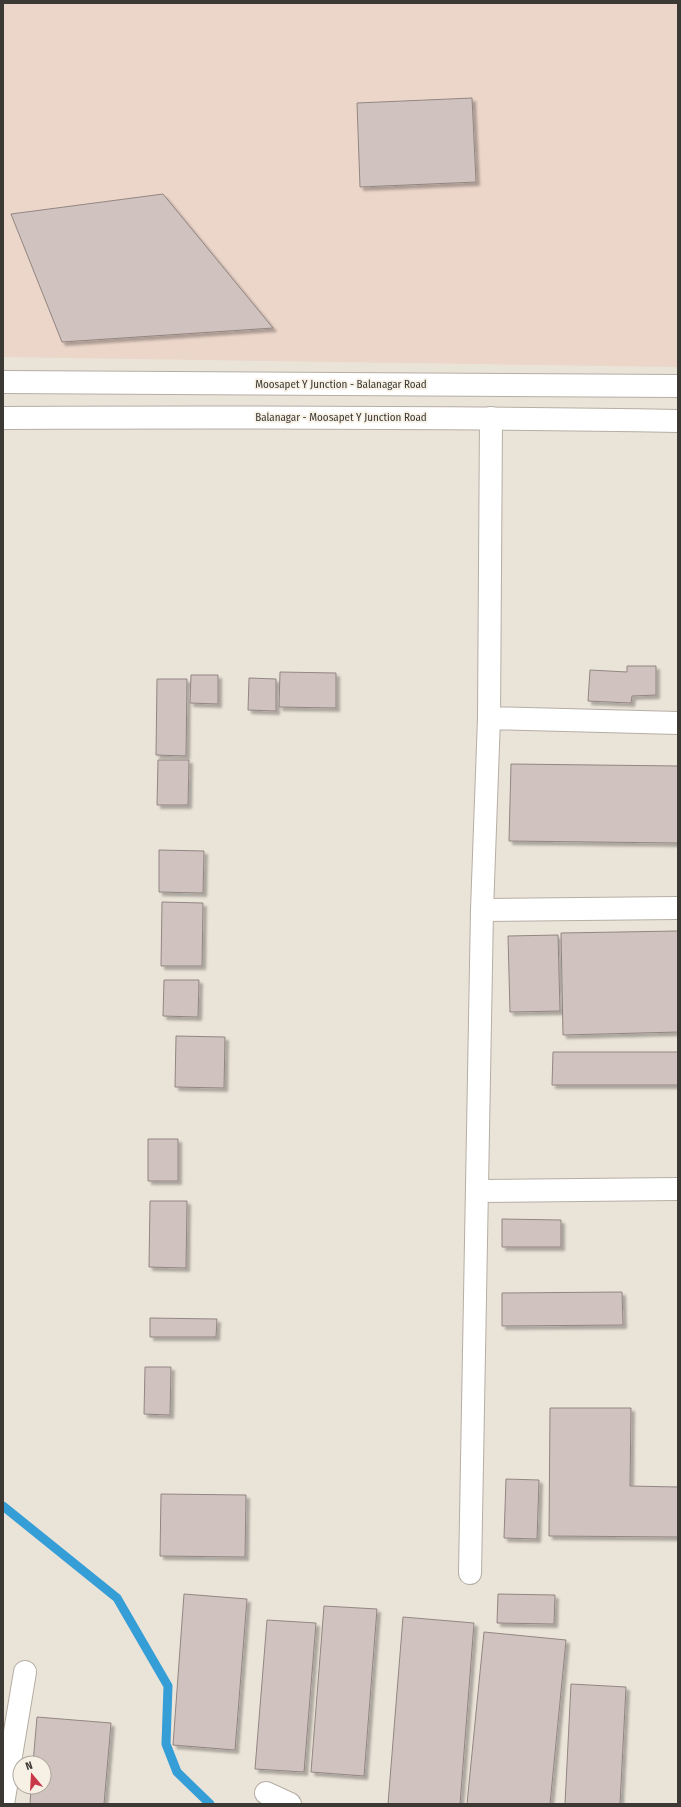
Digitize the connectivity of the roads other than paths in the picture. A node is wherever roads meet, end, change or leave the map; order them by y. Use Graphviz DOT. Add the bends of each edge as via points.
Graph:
graph roads {
  1 [pos="3,382"];
  2 [pos="678,386"];
  3 [pos="3,418"];
  4 [pos="491,418"];
  5 [pos="678,421"];
  6 [pos="488,718"];
  7 [pos="678,723"];
  8 [pos="678,908"];
  9 [pos="482,910"];
  10 [pos="678,1189"];
  11 [pos="477,1191"];
  12 [pos="470,1574"];
  13 [pos="25,1672"];
  14 [pos="266,1793"];
  15 [pos="3,1804"];
  16 [pos="290,1804"];
  1 -- 2 [label="main road, Moosapet Y Junction - Balanagar Road"];
  3 -- 4 [label="main road, Balanagar - Moosapet Y Junction Road"];
  4 -- 5 [label="main road, Balanagar - Moosapet Y Junction Road"];
  4 -- 6 [label="main road"];
  6 -- 7 [label="main road"];
  6 -- 9 [label="main road"];
  8 -- 9 [label="main road"];
  9 -- 11 [label="main road"];
  10 -- 11 [label="main road"];
  11 -- 12 [label="main road"];
  13 -- 15 [label="main road"];
  14 -- 16 [label="main road"];
}
